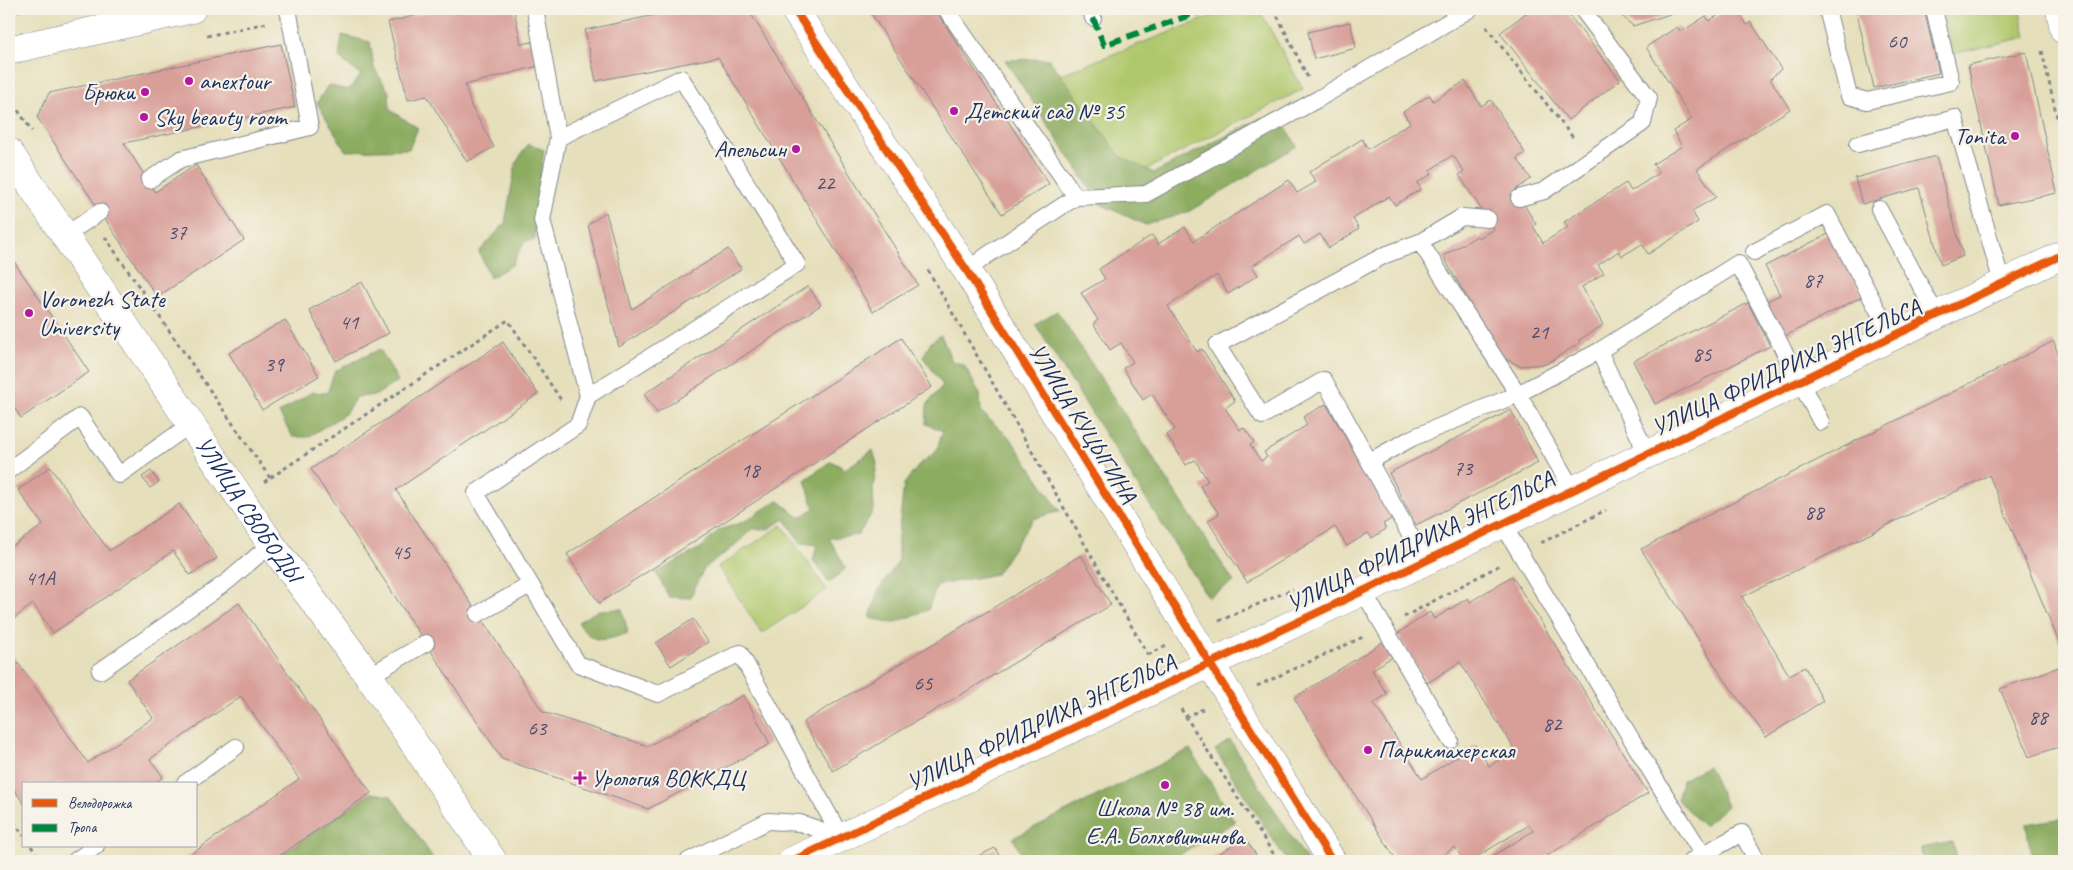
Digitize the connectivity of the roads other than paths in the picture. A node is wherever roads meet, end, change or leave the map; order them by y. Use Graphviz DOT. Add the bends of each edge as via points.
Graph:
graph roads {
  1 [pos="192,9"];
  2 [pos="288,9"];
  3 [pos="535,9"];
  4 [pos="794,9"];
  5 [pos="946,9"];
  6 [pos="1470,9"];
  7 [pos="1582,9"];
  8 [pos="1827,9"];
  9 [pos="1934,9"];
  10 [pos="2060,9"];
  11 [pos="2064,30"];
  12 [pos="9,50"];
  13 [pos="558,138"];
  14 [pos="1858,144"];
  15 [pos="9,152"];
  16 [pos="148,180"];
  17 [pos="1076,197"];
  18 [pos="1520,198"];
  19 [pos="1879,209"];
  20 [pos="96,215"];
  21 [pos="1488,220"];
  22 [pos="64,236"];
  23 [pos="1420,242"];
  24 [pos="1754,252"];
  25 [pos="2064,254"];
  26 [pos="967,271"];
  27 [pos="2002,283"];
  28 [pos="1937,316"];
  29 [pos="1892,337"];
  30 [pos="1599,351"];
  31 [pos="1799,381"];
  32 [pos="1518,394"];
  33 [pos="588,396"];
  34 [pos="1821,422"];
  35 [pos="191,424"];
  36 [pos="1647,454"];
  37 [pos="1370,461"];
  38 [pos="9,470"];
  39 [pos="1572,489"];
  40 [pos="1502,523"];
  41 [pos="271,544"];
  42 [pos="1424,560"];
  43 [pos="530,585"];
  44 [pos="1363,591"];
  45 [pos="478,614"];
  46 [pos="426,643"];
  47 [pos="1209,663"];
  48 [pos="100,671"];
  49 [pos="369,676"];
  50 [pos="1450,740"];
  51 [pos="236,747"];
  52 [pos="187,782"];
  53 [pos="841,838"];
  54 [pos="93,848"];
  55 [pos="1697,858"];
  56 [pos="75,861"];
  57 [pos="493,861"];
  58 [pos="688,861"];
  59 [pos="792,861"];
  60 [pos="1332,861"];
  61 [pos="1757,861"];
  1 -- 12 [label="street"];
  2 -- 16 [label="lane" via="310,127 181,158"];
  3 -- 13 [label="lane"];
  4 -- 26 [label="street, УЛИЦА КУЦЫГИНА"];
  5 -- 17 [label="lane"];
  6 -- 17 [label="lane" via="1318,99 1146,194"];
  7 -- 18 [label="lane" via="1649,98 1643,123 1544,191"];
  8 -- 9 [label="lane" via="1849,96 1867,102 1952,82"];
  10 -- 11 [label="street"];
  13 -- 33 [label="lane" via="542,220"];
  13 -- 33 [label="lane" via="681,78 797,264"];
  14 -- 27 [label="lane" via="1954,118"];
  15 -- 22 [label="street, УЛИЦА СВОБОДЫ"];
  17 -- 26 [label="lane"];
  19 -- 28 [label="lane"];
  20 -- 22 [label="lane"];
  21 -- 23 [label="lane" via="1462,217"];
  22 -- 35 [label="street, УЛИЦА СВОБОДЫ"];
  23 -- 32 [label="lane"];
  23 -- 37 [label="lane" via="1385,255 1217,345 1262,416 1324,380"];
  24 -- 29 [label="lane" via="1827,214"];
  25 -- 27 [label="street, УЛИЦА ФРИДРИХА ЭНГЕЛЬСА"];
  26 -- 47 [label="street, УЛИЦА КУЦЫГИНА"];
  27 -- 28 [label="street, УЛИЦА ФРИДРИХА ЭНГЕЛЬСА"];
  28 -- 29 [label="street, УЛИЦА ФРИДРИХА ЭНГЕЛЬСА"];
  29 -- 31 [label="street, УЛИЦА ФРИДРИХА ЭНГЕЛЬСА"];
  30 -- 31 [label="lane" via="1738,263"];
  30 -- 32 [label="lane"];
  30 -- 36 [label="lane"];
  31 -- 34 [label="lane"];
  31 -- 36 [label="street, УЛИЦА ФРИДРИХА ЭНГЕЛЬСА"];
  32 -- 37 [label="lane" via="1412,438"];
  32 -- 39 [label="lane"];
  33 -- 43 [label="lane" via="578,425 476,493"];
  35 -- 38 [label="lane" via="119,474 80,416"];
  35 -- 41 [label="street, УЛИЦА СВОБОДЫ"];
  36 -- 39 [label="street, УЛИЦА ФРИДРИХА ЭНГЕЛЬСА"];
  37 -- 42 [label="lane"];
  39 -- 40 [label="street, УЛИЦА ФРИДРИХА ЭНГЕЛЬСА"];
  40 -- 42 [label="street, УЛИЦА ФРИДРИХА ЭНГЕЛЬСА"];
  40 -- 55 [label="lane" via="1659,785"];
  41 -- 48 [label="lane" via="228,581"];
  41 -- 49 [label="street, УЛИЦА СВОБОДЫ"];
  42 -- 44 [label="street, УЛИЦА ФРИДРИХА ЭНГЕЛЬСА"];
  43 -- 45 [label="lane"];
  43 -- 53 [label="lane" via="578,664 658,694 740,653"];
  44 -- 47 [label="street, УЛИЦА ФРИДРИХА ЭНГЕЛЬСА"];
  44 -- 50 [label="lane"];
  46 -- 49 [label="lane"];
  47 -- 53 [label="street, УЛИЦА ФРИДРИХА ЭНГЕЛЬСА"];
  47 -- 60 [label="street, УЛИЦА КУЦЫГИНА"];
  49 -- 57 [label="street, УЛИЦА СВОБОДЫ"];
  51 -- 52 [label="lane"];
  53 -- 58 [label="lane" via="800,823 768,821"];
  53 -- 59 [label="street, УЛИЦА ФРИДРИХА ЭНГЕЛЬСА"];
  54 -- 56 [label="lane"];
  55 -- 61 [label="lane" via="1742,833"];
}
